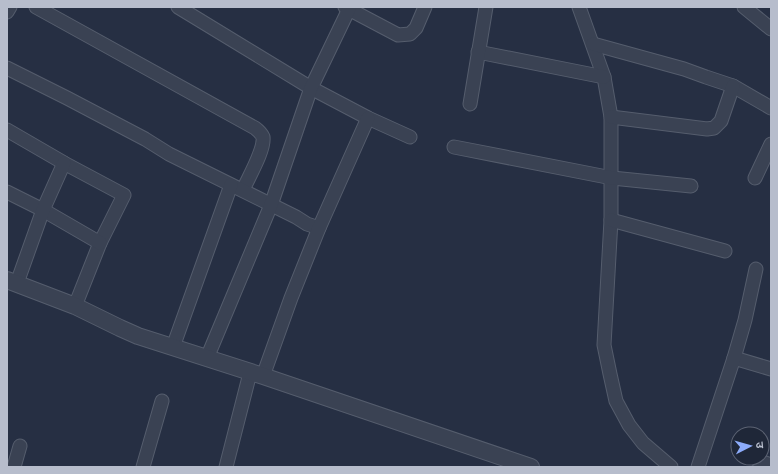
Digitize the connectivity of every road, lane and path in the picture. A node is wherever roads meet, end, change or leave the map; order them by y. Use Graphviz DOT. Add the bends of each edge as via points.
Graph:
graph roads {
  1 [pos="10,7"];
  2 [pos="36,7"];
  3 [pos="178,7"];
  4 [pos="425,7"];
  5 [pos="486,7"];
  6 [pos="579,7"];
  7 [pos="744,7"];
  8 [pos="347,8"];
  9 [pos="7,12"];
  10 [pos="771,29"];
  11 [pos="593,44"];
  12 [pos="478,52"];
  13 [pos="7,68"];
  14 [pos="604,76"];
  15 [pos="733,86"];
  16 [pos="311,88"];
  17 [pos="470,104"];
  18 [pos="771,108"];
  19 [pos="611,117"];
  20 [pos="368,118"];
  21 [pos="7,130"];
  22 [pos="410,137"];
  23 [pos="771,144"];
  24 [pos="454,147"];
  25 [pos="64,163"];
  26 [pos="612,178"];
  27 [pos="755,178"];
  28 [pos="691,186"];
  29 [pos="237,188"];
  30 [pos="7,192"];
  31 [pos="271,205"];
  32 [pos="43,210"];
  33 [pos="612,220"];
  34 [pos="319,228"];
  35 [pos="100,242"];
  36 [pos="725,251"];
  37 [pos="756,269"];
  38 [pos="12,282"];
  39 [pos="75,306"];
  40 [pos="173,347"];
  41 [pos="207,358"];
  42 [pos="734,358"];
  43 [pos="771,370"];
  44 [pos="257,375"];
  45 [pos="162,402"];
  46 [pos="20,446"];
  47 [pos="14,467"];
  48 [pos="143,467"];
  49 [pos="226,467"];
  50 [pos="530,467"];
  51 [pos="671,467"];
  52 [pos="698,467"];
  1 -- 9 [label="street"];
  2 -- 29 [label="street" via="261,132 262,149"];
  3 -- 16 [label="street"];
  4 -- 8 [label="street" via="416,28 410,34 398,35"];
  5 -- 12 [label="street"];
  6 -- 11 [label="street"];
  7 -- 10 [label="street"];
  8 -- 16 [label="street"];
  11 -- 14 [label="street"];
  11 -- 15 [label="street" via="684,69"];
  12 -- 14 [label="street"];
  12 -- 17 [label="street"];
  13 -- 29 [label="street"];
  14 -- 19 [label="street"];
  15 -- 18 [label="street"];
  15 -- 19 [label="street" via="721,121 714,128"];
  16 -- 20 [label="street"];
  16 -- 31 [label="street"];
  19 -- 26 [label="street"];
  20 -- 22 [label="street"];
  20 -- 34 [label="street"];
  21 -- 25 [label="street"];
  23 -- 27 [label="street"];
  24 -- 26 [label="street"];
  25 -- 32 [label="street"];
  25 -- 35 [label="street" via="124,195"];
  26 -- 28 [label="street"];
  26 -- 33 [label="street"];
  29 -- 31 [label="street"];
  29 -- 40 [label="street"];
  30 -- 32 [label="street"];
  31 -- 34 [label="street"];
  31 -- 41 [label="street"];
  32 -- 35 [label="street"];
  32 -- 38 [label="street"];
  33 -- 36 [label="street"];
  33 -- 51 [label="street" via="604,345 616,401 629,425 643,443"];
  34 -- 44 [label="street"];
  35 -- 39 [label="street"];
  37 -- 42 [label="street"];
  38 -- 39 [label="street"];
  39 -- 40 [label="street" via="120,328"];
  40 -- 41 [label="street"];
  41 -- 44 [label="street"];
  42 -- 43 [label="street"];
  42 -- 52 [label="street"];
  44 -- 49 [label="street"];
  44 -- 50 [label="street"];
  45 -- 48 [label="street"];
  46 -- 47 [label="street"];
}
